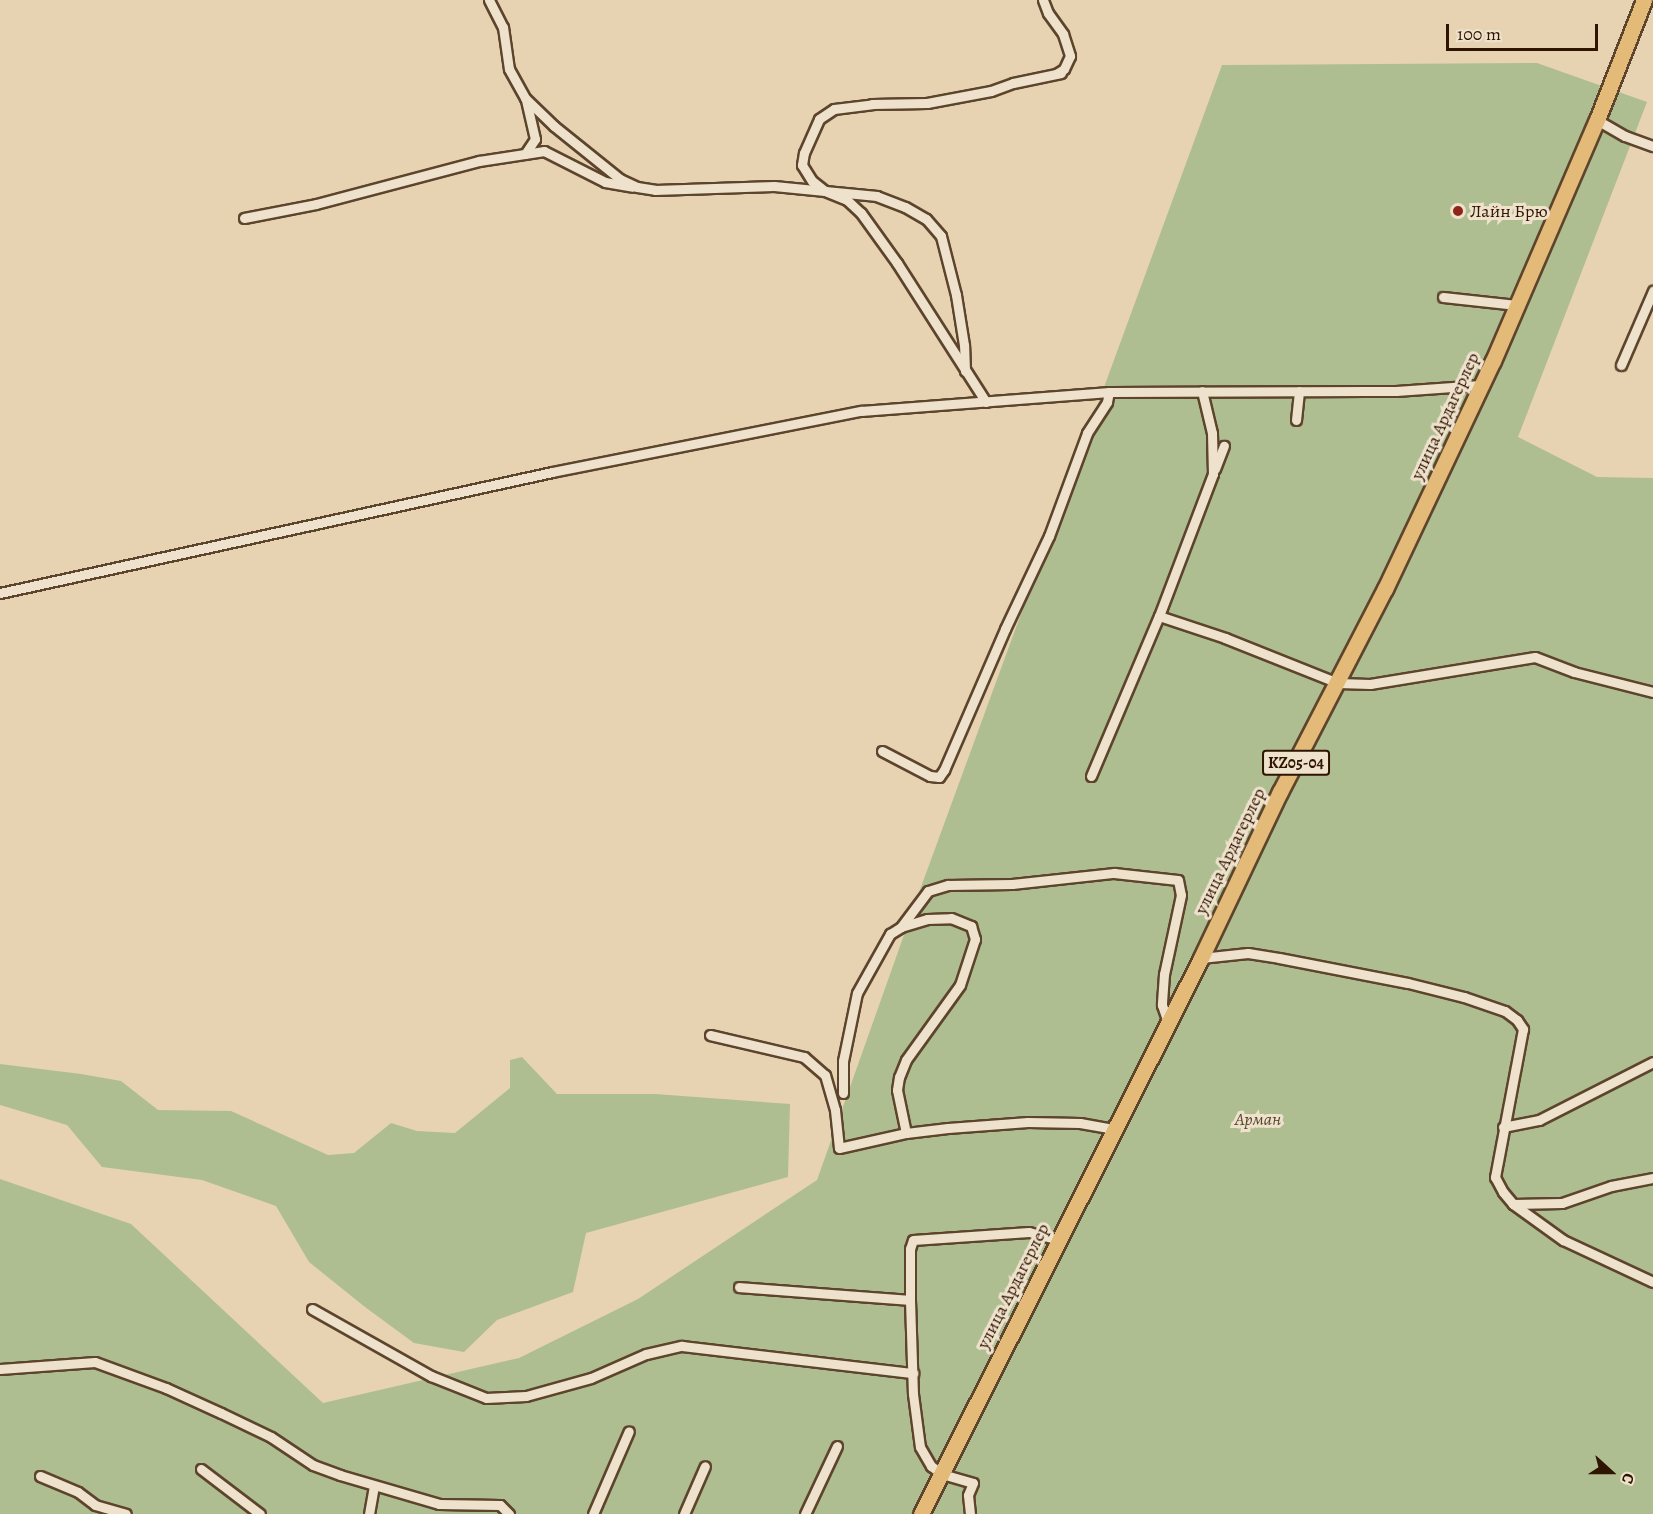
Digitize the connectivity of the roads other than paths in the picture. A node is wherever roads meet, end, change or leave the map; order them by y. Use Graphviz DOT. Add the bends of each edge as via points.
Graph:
graph roads {
  1 [pos="489,0"];
  2 [pos="1043,0"];
  3 [pos="1644,0"];
  4 [pos="525,98"];
  5 [pos="1597,120"];
  6 [pos="1653,146"];
  7 [pos="525,154"];
  8 [pos="640,187"];
  9 [pos="825,191"];
  10 [pos="244,218"];
  11 [pos="1653,291"];
  12 [pos="1443,297"];
  13 [pos="1517,305"];
  14 [pos="1621,365"];
  15 [pos="965,373"];
  16 [pos="1481,385"];
  17 [pos="1202,391"];
  18 [pos="1299,391"];
  19 [pos="1109,392"];
  20 [pos="986,402"];
  21 [pos="1296,420"];
  22 [pos="1224,446"];
  23 [pos="1213,474"];
  24 [pos="0,593"];
  25 [pos="1159,616"];
  26 [pos="1338,682"];
  27 [pos="1653,692"];
  28 [pos="882,751"];
  29 [pos="1091,776"];
  30 [pos="901,927"];
  31 [pos="1201,958"];
  32 [pos="1168,1022"];
  33 [pos="710,1035"];
  34 [pos="1653,1062"];
  35 [pos="843,1093"];
  36 [pos="1503,1127"];
  37 [pos="1114,1129"];
  38 [pos="906,1133"];
  39 [pos="1653,1178"];
  40 [pos="1513,1204"];
  41 [pos="1058,1240"];
  42 [pos="1653,1282"];
  43 [pos="740,1287"];
  44 [pos="910,1300"];
  45 [pos="312,1309"];
  46 [pos="0,1369"];
  47 [pos="913,1373"];
  48 [pos="628,1431"];
  49 [pos="837,1446"];
  50 [pos="705,1466"];
  51 [pos="201,1469"];
  52 [pos="942,1474"];
  53 [pos="40,1476"];
  54 [pos="374,1486"];
  55 [pos="466,1510"];
  56 [pos="126,1514"];
  57 [pos="260,1514"];
  58 [pos="369,1514"];
  59 [pos="509,1514"];
  60 [pos="593,1514"];
  61 [pos="684,1514"];
  62 [pos="805,1514"];
  63 [pos="921,1514"];
  64 [pos="970,1514"];
  1 -- 4 [label="street" via="503,27 508,69"];
  2 -- 9 [label="street" via="1063,34 1070,56 1064,69 991,91 927,103 856,106 825,114 819,119 802,165"];
  3 -- 5 [label="main road, улица Ардагерлер / KZ05-04"];
  4 -- 7 [label="street" via="536,140"];
  4 -- 8 [label="street" via="620,179"];
  5 -- 6 [label="street"];
  5 -- 13 [label="main road, улица Ардагерлер / KZ05-04"];
  7 -- 8 [label="street" via="543,151 604,182"];
  7 -- 10 [label="street" via="479,161 316,204"];
  8 -- 9 [label="street" via="655,190 774,186"];
  9 -- 15 [label="street" via="847,200 861,213 938,325"];
  9 -- 15 [label="street" via="877,196 926,219 941,236 959,315"];
  11 -- 14 [label="street"];
  12 -- 13 [label="street"];
  13 -- 16 [label="main road, улица Ардагерлер / KZ05-04"];
  15 -- 20 [label="street"];
  16 -- 18 [label="street" via="1396,391"];
  16 -- 26 [label="main road, улица Ардагерлер / KZ05-04"];
  17 -- 18 [label="street"];
  17 -- 19 [label="street"];
  17 -- 23 [label="street" via="1212,434"];
  18 -- 21 [label="street"];
  19 -- 20 [label="street"];
  19 -- 28 [label="street" via="1087,433 1049,536 944,770 939,777 930,776"];
  20 -- 24 [label="street" via="861,411 743,432"];
  22 -- 23 [label="street"];
  23 -- 25 [label="street"];
  25 -- 26 [label="street"];
  25 -- 29 [label="street"];
  26 -- 27 [label="street" via="1370,684 1535,657 1574,672"];
  26 -- 31 [label="main road, улица Ардагерлер / KZ05-04" via="1280,792"];
  30 -- 32 [label="street" via="928,891 948,885 1012,884 1114,873 1178,880 1181,895 1164,974 1162,1005"];
  30 -- 35 [label="street" via="890,934 857,993 843,1061"];
  30 -- 38 [label="street" via="927,919 951,918 971,926 975,939 960,985 906,1060 899,1077 897,1090"];
  31 -- 32 [label="main road, улица Ардагерлер / KZ05-04"];
  31 -- 36 [label="street" via="1248,953 1279,958 1408,983 1505,1011 1523,1029"];
  32 -- 37 [label="main road, улица Ардагерлер / KZ05-04"];
  33 -- 38 [label="street" via="804,1058 825,1076 835,1110 839,1148"];
  34 -- 36 [label="street" via="1539,1120"];
  36 -- 40 [label="street" via="1495,1177"];
  37 -- 38 [label="street" via="1028,1122"];
  37 -- 41 [label="main road, улица Ардагерлер / KZ05-04"];
  39 -- 40 [label="street" via="1611,1186 1562,1203"];
  40 -- 42 [label="street" via="1563,1240"];
  41 -- 44 [label="street" via="1029,1232 913,1240"];
  41 -- 52 [label="main road, улица Ардагерлер / KZ05-04"];
  43 -- 44 [label="street"];
  44 -- 47 [label="street"];
  45 -- 47 [label="street" via="431,1376 486,1398 526,1396 591,1378 646,1353 682,1346"];
  46 -- 54 [label="street" via="95,1362 203,1404 271,1437 314,1465"];
  47 -- 52 [label="street" via="920,1447 931,1466"];
  48 -- 60 [label="street"];
  49 -- 62 [label="street"];
  50 -- 61 [label="street"];
  51 -- 57 [label="street"];
  52 -- 63 [label="main road, улица Ардагерлер / KZ05-04"];
  52 -- 64 [label="street" via="973,1483 968,1495"];
  53 -- 56 [label="street" via="78,1492 95,1505"];
  54 -- 55 [label="street"];
  54 -- 58 [label="street"];
  55 -- 59 [label="street" via="500,1505"];
}
